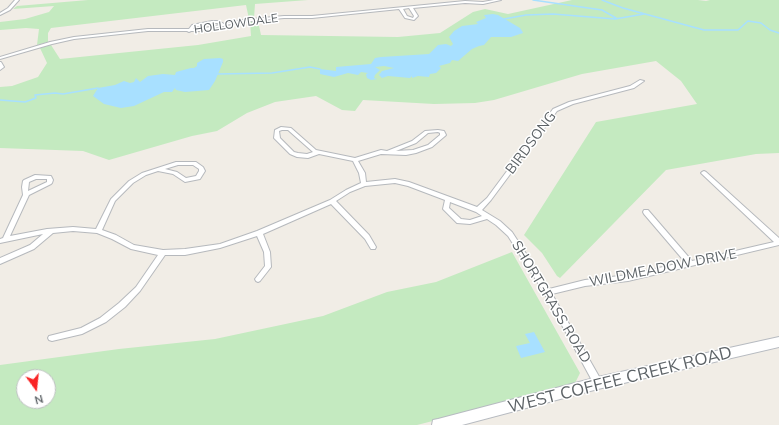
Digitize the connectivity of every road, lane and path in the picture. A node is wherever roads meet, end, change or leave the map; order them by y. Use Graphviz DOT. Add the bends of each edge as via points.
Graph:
graph roads {
  1 [pos="17,0"];
  2 [pos="499,0"];
  3 [pos="410,7"];
  4 [pos="400,8"];
  5 [pos="0,14"];
  6 [pos="225,26"];
  7 [pos="189,31"];
  8 [pos="0,58"];
  9 [pos="0,63"];
  10 [pos="0,68"];
  11 [pos="642,81"];
  12 [pos="318,152"];
  13 [pos="388,152"];
  14 [pos="355,160"];
  15 [pos="160,170"];
  16 [pos="704,173"];
  17 [pos="364,184"];
  18 [pos="26,194"];
  19 [pos="448,198"];
  20 [pos="332,200"];
  21 [pos="478,210"];
  22 [pos="646,212"];
  23 [pos="488,216"];
  24 [pos="51,231"];
  25 [pos="98,231"];
  26 [pos="259,233"];
  27 [pos="3,240"];
  28 [pos="779,242"];
  29 [pos="373,247"];
  30 [pos="163,253"];
  31 [pos="0,262"];
  32 [pos="691,264"];
  33 [pos="258,279"];
  34 [pos="547,292"];
  35 [pos="52,338"];
  36 [pos="779,342"];
  37 [pos="598,383"];
  38 [pos="438,425"];
  1 -- 5 [label="street"];
  2 -- 3 [label="street, HOLLOWDALE"];
  3 -- 4 [label="street, HOLLOWDALE"];
  3 -- 4 [label="street" via="416,16 414,18 406,17"];
  4 -- 6 [label="street, HOLLOWDALE" via="242,21"];
  6 -- 7 [label="street, HOLLOWDALE"];
  6 -- 7 [label="street" via="219,22 212,22 193,26"];
  7 -- 8 [label="street, HOLLOWDALE" via="148,30 74,38"];
  9 -- 10 [label="street"];
  11 -- 21 [label="street, BIRDSONG" via="632,87 554,110 489,199"];
  12 -- 12 [label="street" via="289,129 277,130 277,138 292,153 308,156"];
  12 -- 14 [label="street"];
  13 -- 13 [label="street" via="414,152 430,146 443,135 442,132 427,132 414,142"];
  13 -- 14 [label="street"];
  14 -- 17 [label="street"];
  15 -- 15 [label="street" via="170,165 188,162 194,163 202,171 198,178 185,180 175,173"];
  15 -- 25 [label="street" via="144,174 120,191"];
  16 -- 28 [label="street"];
  17 -- 19 [label="street, SHORTGRASS ROAD" via="395,181"];
  17 -- 20 [label="street, SHORTGRASS ROAD"];
  18 -- 27 [label="street"];
  19 -- 21 [label="street, SHORTGRASS ROAD"];
  19 -- 23 [label="street" via="446,209 459,221 470,222"];
  20 -- 26 [label="street, SHORTGRASS ROAD"];
  20 -- 29 [label="street" via="367,237"];
  21 -- 23 [label="street, SHORTGRASS ROAD"];
  22 -- 32 [label="street"];
  23 -- 34 [label="street, SHORTGRASS ROAD" via="510,234"];
  24 -- 25 [label="street, SHORTGRASS ROAD"];
  24 -- 27 [label="street, SHORTGRASS ROAD"];
  24 -- 31 [label="street" via="32,247"];
  25 -- 30 [label="street, SHORTGRASS ROAD" via="133,247"];
  26 -- 30 [label="street, SHORTGRASS ROAD" via="220,246"];
  26 -- 33 [label="street" via="267,252 268,267"];
  28 -- 32 [label="street, WILDMEADOW DRIVE"];
  30 -- 35 [label="street" via="138,289 103,320 82,331"];
  32 -- 34 [label="street, WILDMEADOW DRIVE"];
  34 -- 37 [label="street, SHORTGRASS ROAD"];
  36 -- 37 [label="street, WEST COFFEE CREEK ROAD"];
  37 -- 38 [label="street, WEST COFFEE CREEK ROAD"];
}
